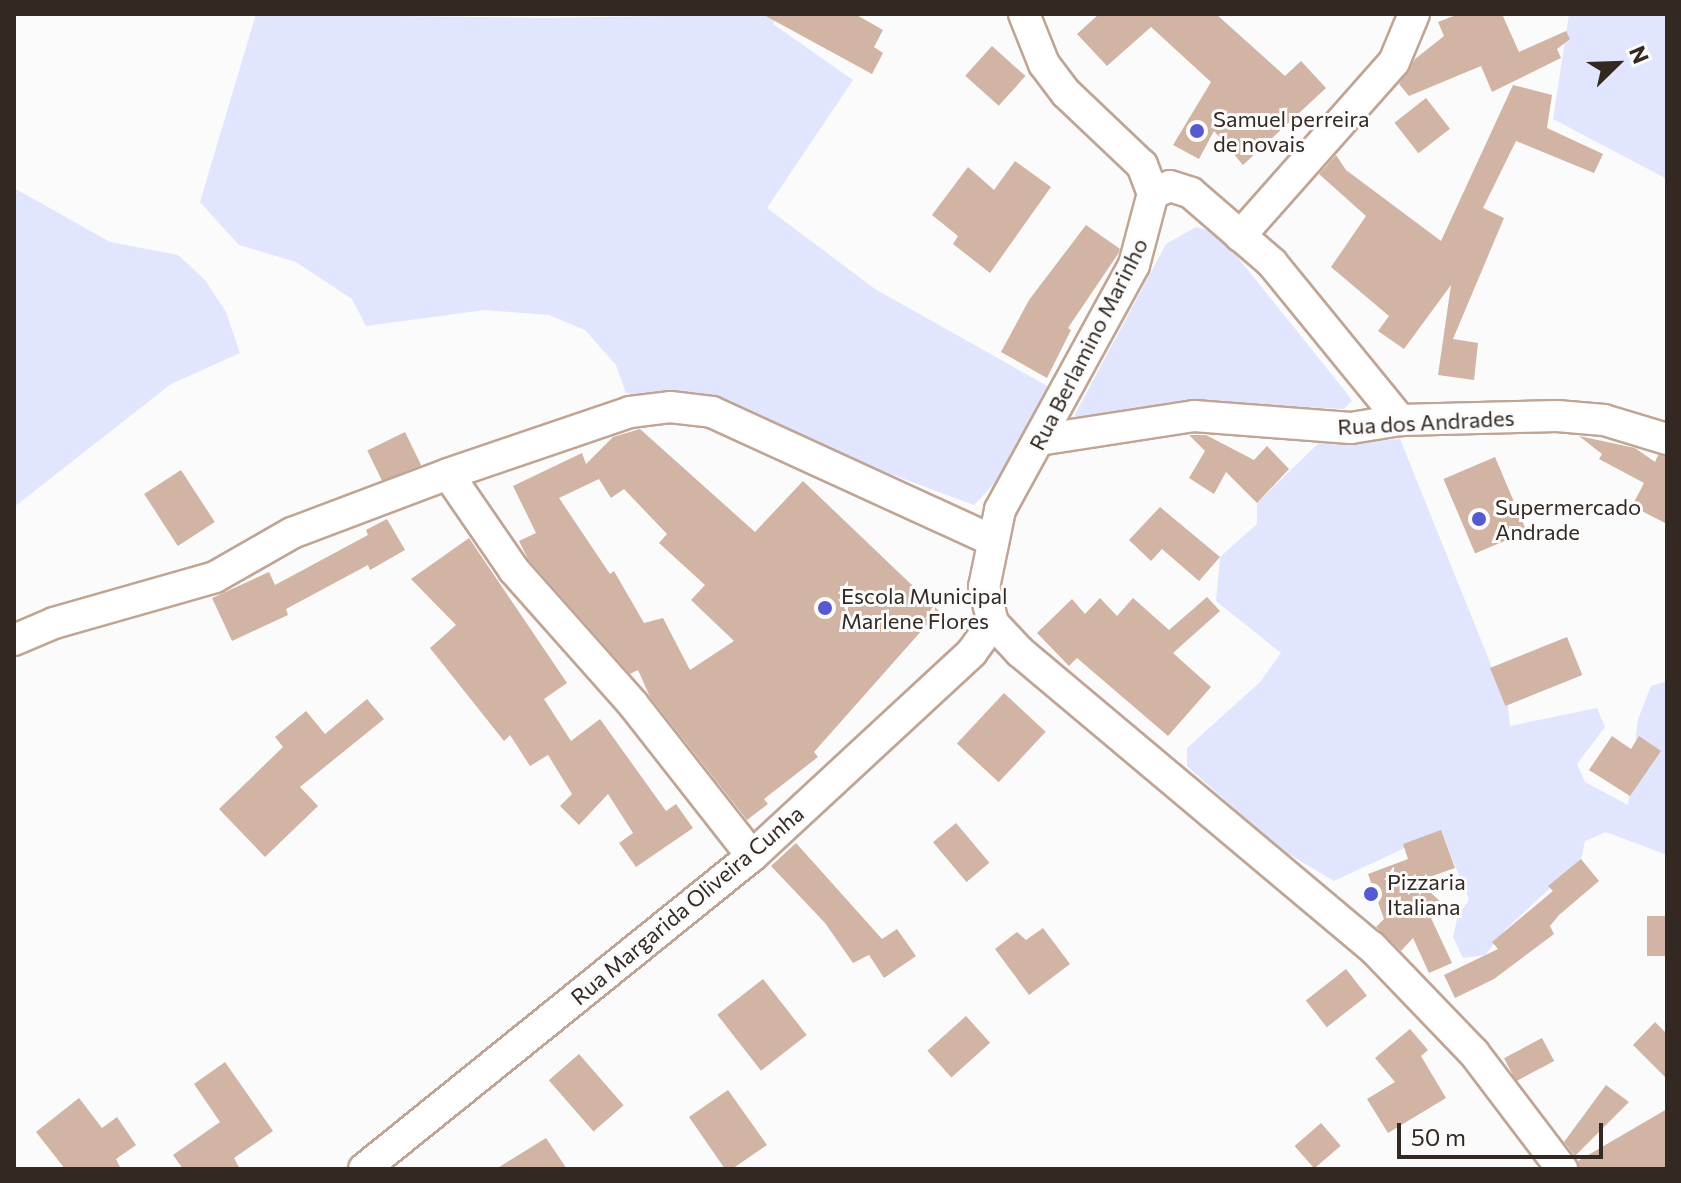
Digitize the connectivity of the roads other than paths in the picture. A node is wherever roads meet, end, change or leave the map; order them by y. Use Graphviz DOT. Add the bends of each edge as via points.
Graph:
graph roads {
  1 [pos="1024,14"];
  2 [pos="1414,14"];
  3 [pos="1153,193"];
  4 [pos="1240,236"];
  5 [pos="1400,420"];
  6 [pos="1667,439"];
  7 [pos="1039,440"];
  8 [pos="448,474"];
  9 [pos="991,540"];
  10 [pos="993,623"];
  11 [pos="14,640"];
  12 [pos="752,856"];
  13 [pos="364,1169"];
  14 [pos="1562,1169"];
  1 -- 3 [label="street" via="1044,64 1066,93 1142,165"];
  2 -- 4 [label="street" via="1394,62"];
  3 -- 4 [label="street" via="1170,186 1191,193"];
  3 -- 7 [label="street, Rua Berlamino Marinho" via="1134,265"];
  4 -- 5 [label="street" via="1289,283"];
  5 -- 6 [label="street, Rua dos Andrades" via="1557,416 1604,420"];
  5 -- 7 [label="street, Rua dos Andrades" via="1351,428 1194,416"];
  7 -- 9 [label="street, Rua Berlamino Marinho" via="1000,510"];
  8 -- 9 [label="street" via="630,412 698,410"];
  8 -- 11 [label="street" via="292,533 215,577 54,623"];
  8 -- 12 [label="street" via="514,570 633,704"];
  9 -- 10 [label="street, Rua Berlamino Marinho" via="984,587"];
  10 -- 12 [label="street, Rua Margarida Oliveira Cunha" via="972,652"];
  10 -- 14 [label="street" via="1020,652 1372,947 1474,1053"];
  12 -- 13 [label="street, Rua Margarida Oliveira Cunha"];
}
